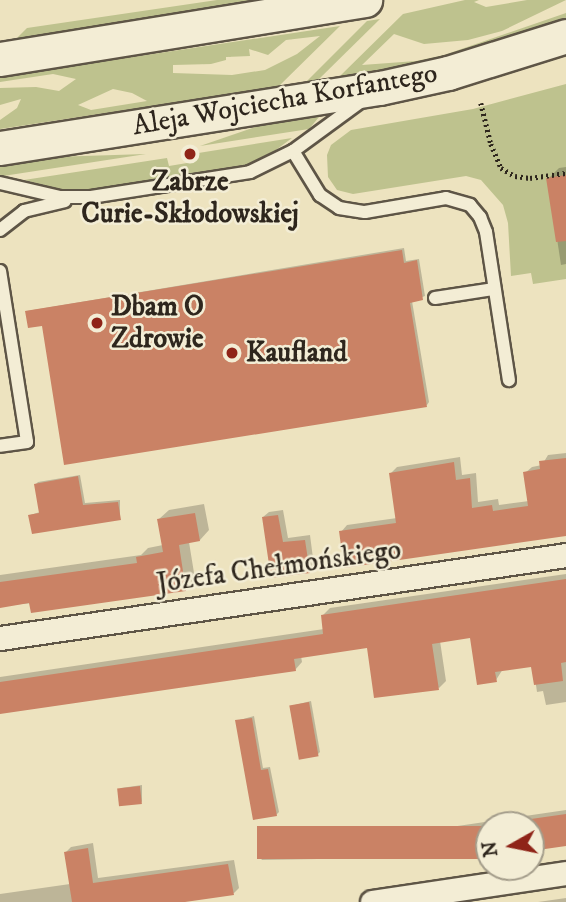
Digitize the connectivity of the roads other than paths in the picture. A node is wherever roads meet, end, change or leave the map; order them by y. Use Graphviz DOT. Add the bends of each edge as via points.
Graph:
graph roads {
  1 [pos="365,0"];
  2 [pos="566,36"];
  3 [pos="0,53"];
  4 [pos="34,53"];
  5 [pos="0,59"];
  6 [pos="380,88"];
  7 [pos="0,148"];
  8 [pos="293,151"];
  9 [pos="0,183"];
  10 [pos="91,197"];
  11 [pos="0,230"];
  12 [pos="0,271"];
  13 [pos="494,289"];
  14 [pos="435,298"];
  15 [pos="509,380"];
  16 [pos="0,446"];
  17 [pos="566,555"];
  18 [pos="0,638"];
  19 [pos="566,873"];
  20 [pos="372,902"];
  1 -- 4 [label="main road"];
  2 -- 6 [label="main road, Aleja Wojciecha Korfantego" via="495,60"];
  3 -- 4 [label="street"];
  4 -- 5 [label="main road"];
  6 -- 7 [label="main road, Aleja Wojciecha Korfantego"];
  6 -- 8 [label="lane"];
  8 -- 10 [label="lane" via="250,172"];
  8 -- 13 [label="lane" via="320,195 339,208 365,212 446,198 470,205 486,232"];
  9 -- 10 [label="lane" via="60,197"];
  10 -- 11 [label="lane" via="24,211"];
  12 -- 16 [label="lane" via="27,442"];
  13 -- 14 [label="lane"];
  13 -- 15 [label="lane"];
  17 -- 18 [label="street, Józefa Chełmońskiego"];
  19 -- 20 [label="street"];
}
